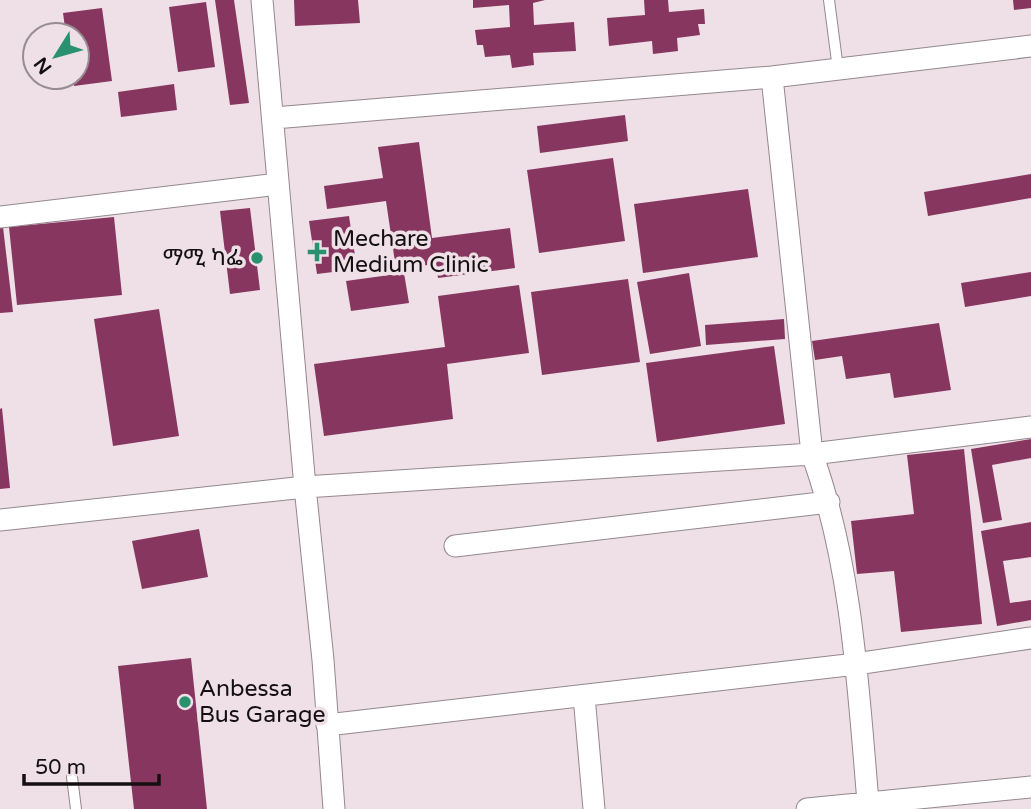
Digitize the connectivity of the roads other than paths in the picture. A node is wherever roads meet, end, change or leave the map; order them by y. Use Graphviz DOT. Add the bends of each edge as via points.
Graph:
graph roads {
  1 [pos="262,0"];
  2 [pos="829,0"];
  3 [pos="1031,46"];
  4 [pos="838,69"];
  5 [pos="772,77"];
  6 [pos="274,118"];
  7 [pos="278,184"];
  8 [pos="0,217"];
  9 [pos="1031,427"];
  10 [pos="812,454"];
  11 [pos="305,486"];
  12 [pos="829,502"];
  13 [pos="0,520"];
  14 [pos="455,546"];
  15 [pos="1031,638"];
  16 [pos="856,664"];
  17 [pos="583,696"];
  18 [pos="327,725"];
  19 [pos="72,777"];
  20 [pos="1031,788"];
  21 [pos="868,802"];
  22 [pos="76,809"];
  23 [pos="334,809"];
  24 [pos="594,809"];
  25 [pos="807,809"];
  1 -- 6 [label="street"];
  2 -- 4 [label="lane"];
  3 -- 4 [label="street"];
  4 -- 5 [label="street"];
  5 -- 6 [label="street"];
  5 -- 10 [label="street"];
  6 -- 7 [label="street"];
  7 -- 8 [label="street"];
  7 -- 11 [label="street"];
  9 -- 10 [label="street"];
  10 -- 11 [label="street"];
  10 -- 12 [label="street"];
  11 -- 13 [label="street"];
  11 -- 18 [label="street"];
  12 -- 14 [label="street"];
  12 -- 16 [label="street"];
  15 -- 16 [label="street"];
  16 -- 17 [label="street"];
  16 -- 21 [label="street"];
  17 -- 18 [label="street"];
  17 -- 24 [label="street"];
  18 -- 23 [label="street"];
  19 -- 22 [label="lane"];
  20 -- 21 [label="street"];
  21 -- 25 [label="street"];
}
